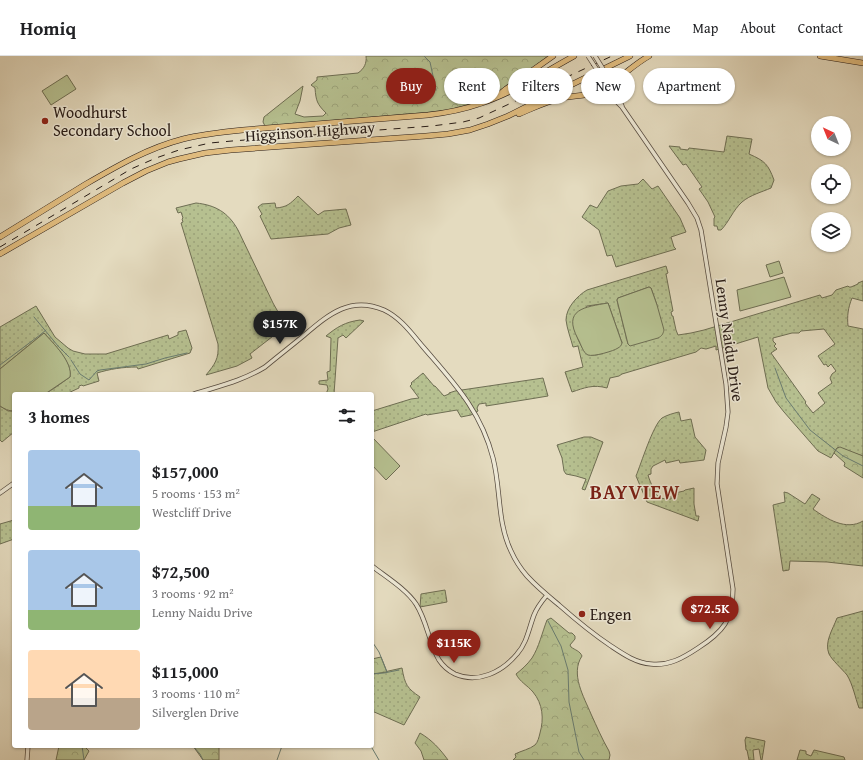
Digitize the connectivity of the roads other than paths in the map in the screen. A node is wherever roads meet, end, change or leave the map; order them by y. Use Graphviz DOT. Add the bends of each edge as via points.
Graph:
graph roads {
  1 [pos="553,56"];
  2 [pos="574,56"];
  3 [pos="588,56"];
  4 [pos="595,56"];
  5 [pos="630,56"];
  6 [pos="649,56"];
  7 [pos="820,56"];
  8 [pos="863,64"];
  9 [pos="596,68"];
  10 [pos="602,68"];
  11 [pos="631,68"];
  12 [pos="500,94"];
  13 [pos="500,95"];
  14 [pos="581,96"];
  15 [pos="478,104"];
  16 [pos="619,104"];
  17 [pos="621,104"];
  18 [pos="622,107"];
  19 [pos="508,116"];
  20 [pos="0,237"];
  21 [pos="0,254"];
  22 [pos="200,392"];
  23 [pos="12,484"];
  24 [pos="0,494"];
  25 [pos="374,568"];
  26 [pos="548,595"];
  27 [pos="28,748"];
  28 [pos="27,760"];
  1 -- 12 [label="highway"];
  2 -- 13 [label="highway, Higginson Highway"];
  3 -- 9 [label="street, Lenny Naidu Drive, bridge"];
  4 -- 10 [label="street, Lenny Naidu Drive, bridge"];
  5 -- 19 [label="highway, Higginson Highway"];
  6 -- 11 [label="highway"];
  7 -- 8 [label="highway"];
  14 -- 19 [label="highway" via="562,98"];
  15 -- 20 [label="highway, Higginson Highway" via="448,113 243,130 182,139 125,161"];
  16 -- 18 [label="street, Lenny Naidu Drive"];
  17 -- 18 [label="street, Lenny Naidu Drive"];
  18 -- 26 [label="street, Lenny Naidu Drive" via="691,207 701,230 728,399 717,484 733,602 726,624 711,640 677,661 654,665 638,662 621,652 591,632"];
  19 -- 21 [label="highway, Higginson Highway" via="470,130 448,134 231,150 180,159 133,178"];
  22 -- 26 [label="street, Lenny Naidu Drive" via="246,377 265,367 333,313 349,307 365,306 382,310 396,318 472,407 494,459 502,523 508,544 520,567"];
  23 -- 24 [label="street"];
  25 -- 26 [label="street" via="414,602 442,664 460,676 477,678 490,675 516,656 521,650 536,610"];
  27 -- 28 [label="street"];
}
